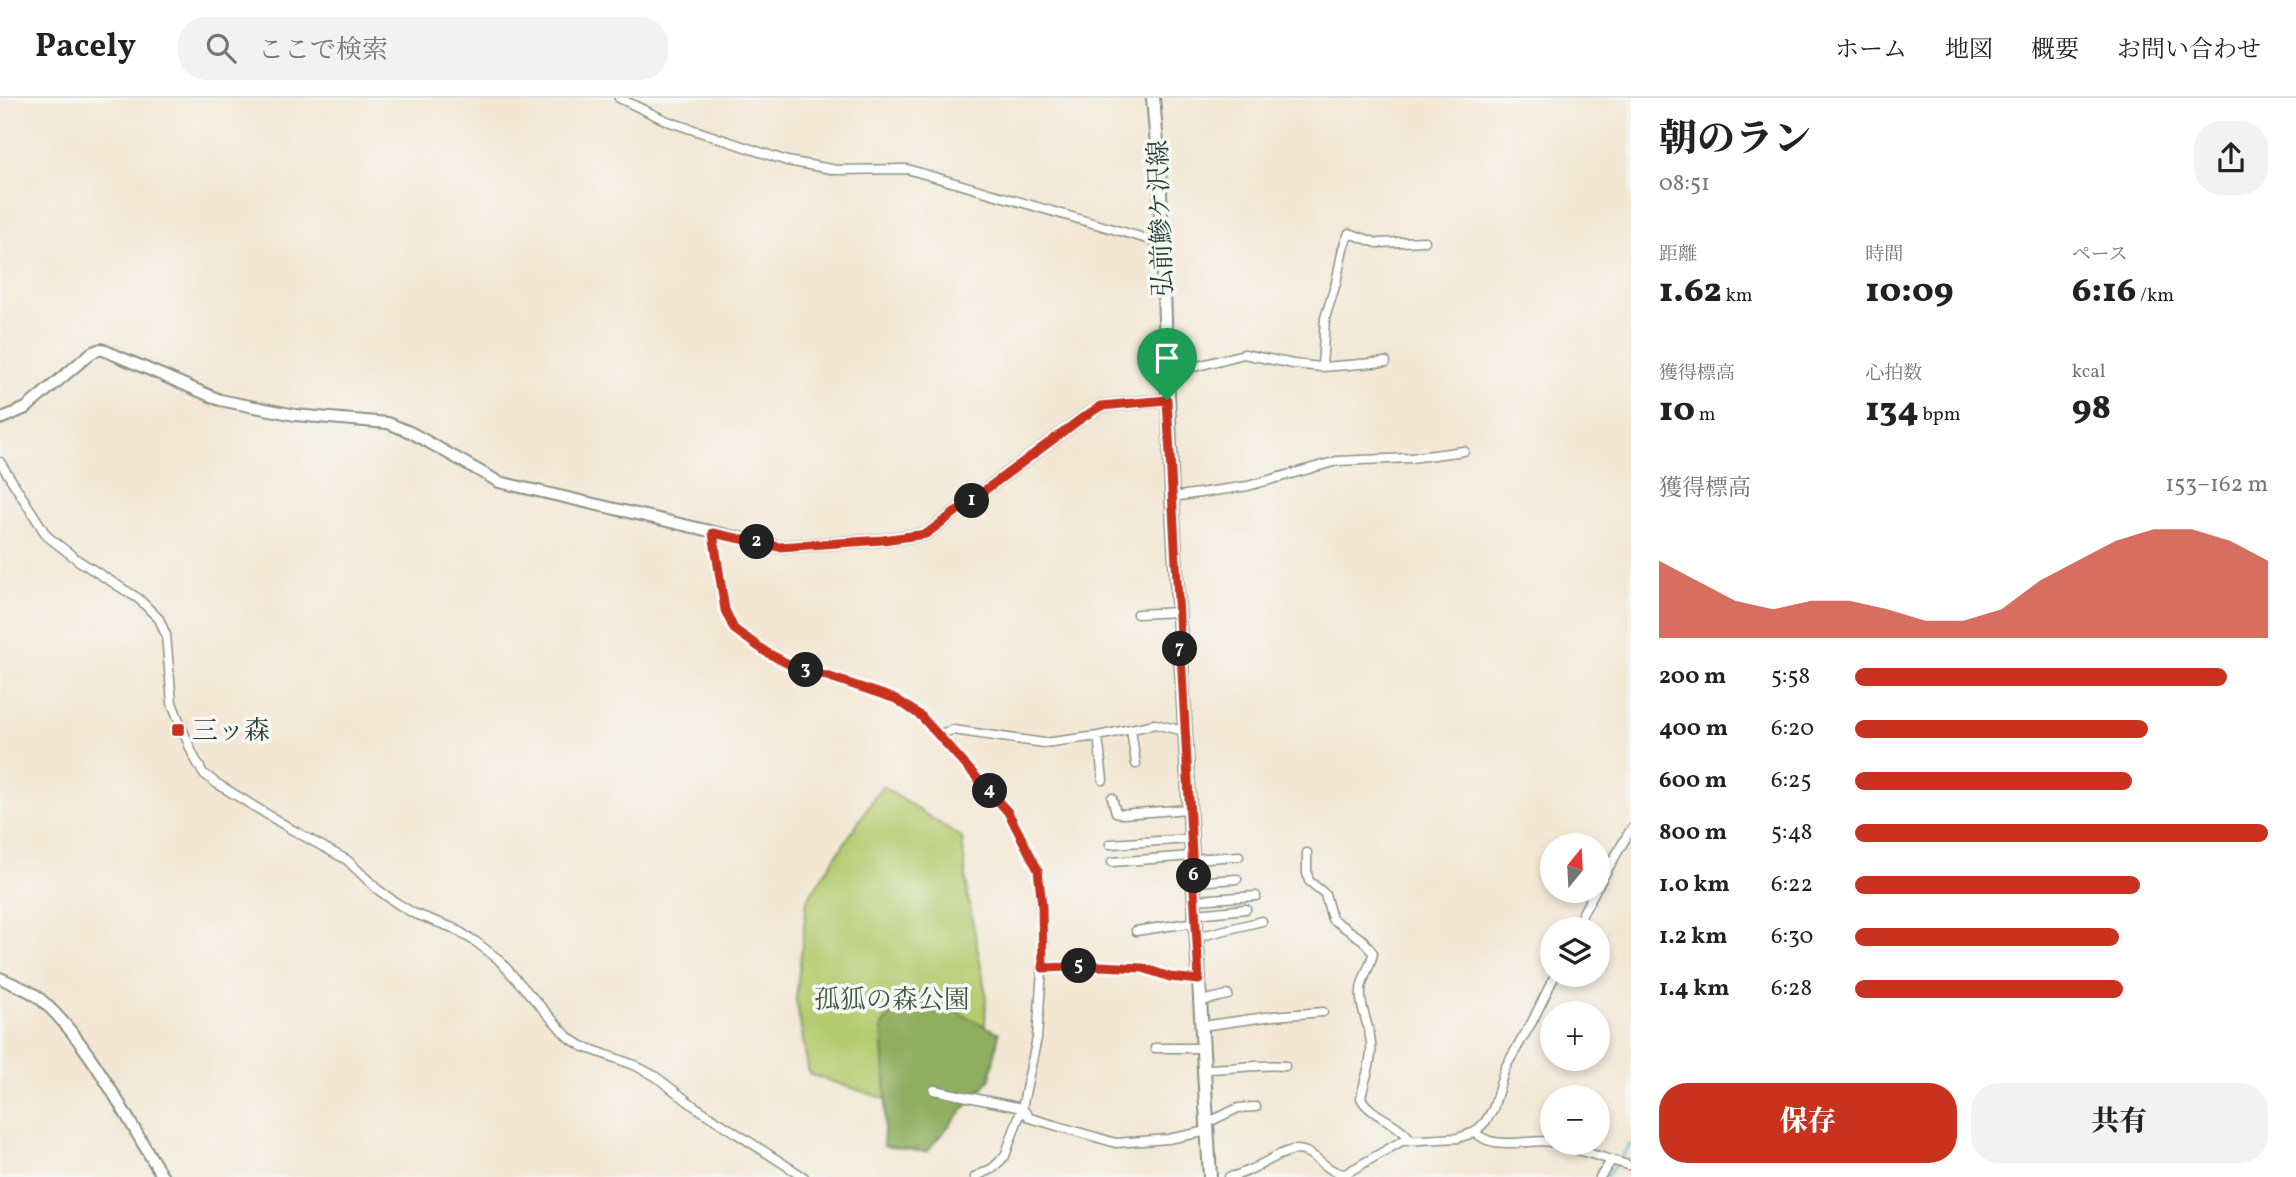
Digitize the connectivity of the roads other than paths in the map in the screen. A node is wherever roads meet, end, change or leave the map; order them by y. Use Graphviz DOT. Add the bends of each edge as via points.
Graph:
graph roads {
  1 [pos="619,98"];
  2 [pos="1153,98"];
  3 [pos="1425,241"];
  4 [pos="1161,243"];
  5 [pos="1386,362"];
  6 [pos="1322,367"];
  7 [pos="1167,374"];
  8 [pos="1167,400"];
  9 [pos="0,419"];
  10 [pos="1464,451"];
  11 [pos="0,462"];
  12 [pos="1172,497"];
  13 [pos="713,533"];
  14 [pos="1178,612"];
  15 [pos="1137,614"];
  16 [pos="1131,730"];
  17 [pos="1184,731"];
  18 [pos="939,734"];
  19 [pos="1098,736"];
  20 [pos="1136,764"];
  21 [pos="1103,780"];
  22 [pos="1112,798"];
  23 [pos="1189,809"];
  24 [pos="1631,830"];
  25 [pos="1191,839"];
  26 [pos="1110,844"];
  27 [pos="1307,853"];
  28 [pos="1239,856"];
  29 [pos="1193,858"];
  30 [pos="1112,862"];
  31 [pos="1610,866"];
  32 [pos="1237,879"];
  33 [pos="1194,882"];
  34 [pos="1256,896"];
  35 [pos="1195,900"];
  36 [pos="1246,909"];
  37 [pos="1196,918"];
  38 [pos="1262,921"];
  39 [pos="1136,931"];
  40 [pos="1197,937"];
  41 [pos="1043,968"];
  42 [pos="0,978"];
  43 [pos="1199,980"];
  44 [pos="1549,987"];
  45 [pos="1228,995"];
  46 [pos="1200,1001"];
  47 [pos="1322,1012"];
  48 [pos="1202,1026"];
  49 [pos="1155,1048"];
  50 [pos="1203,1048"];
  51 [pos="1286,1066"];
  52 [pos="1204,1069"];
  53 [pos="934,1090"];
  54 [pos="1256,1107"];
  55 [pos="1022,1108"];
  56 [pos="1207,1127"];
  57 [pos="1475,1132"];
  58 [pos="1411,1140"];
  59 [pos="1540,1140"];
  60 [pos="1596,1155"];
  61 [pos="1616,1161"];
  62 [pos="1631,1166"];
  63 [pos="1348,1176"];
  64 [pos="163,1177"];
  65 [pos="804,1177"];
  66 [pos="975,1177"];
  67 [pos="1210,1177"];
  68 [pos="1229,1177"];
  69 [pos="1600,1177"];
  1 -- 4 [label="street" via="667,121 786,161 837,170 907,169"];
  2 -- 4 [label="main road, 弘前鰺ケ沢線"];
  3 -- 6 [label="street" via="1377,243 1349,233 1325,318"];
  4 -- 7 [label="main road, 弘前鰺ケ沢線"];
  5 -- 6 [label="street"];
  6 -- 7 [label="street" via="1244,354"];
  7 -- 8 [label="main road, 弘前鰺ケ沢線"];
  8 -- 12 [label="main road, 弘前鰺ケ沢線"];
  8 -- 13 [label="street" via="1101,406 926,534 779,547"];
  9 -- 13 [label="street" via="26,408 101,349 220,400 295,415 388,423 499,482"];
  10 -- 12 [label="street" via="1337,461 1248,486"];
  11 -- 65 [label="street" via="47,536 123,587 159,619 166,635 172,703 203,773 347,860 395,902 453,928 498,958 568,1037 655,1076 694,1107"];
  12 -- 14 [label="main road, 弘前鰺ケ沢線"];
  13 -- 18 [label="street" via="725,610 734,629 794,667 896,699"];
  14 -- 15 [label="street"];
  14 -- 17 [label="main road, 弘前鰺ケ沢線"];
  16 -- 17 [label="street" via="1155,724"];
  16 -- 19 [label="street"];
  16 -- 20 [label="street"];
  17 -- 23 [label="main road, 弘前鰺ケ沢線"];
  18 -- 19 [label="street" via="953,730 1044,743"];
  18 -- 41 [label="street" via="1008,812 1038,870"];
  19 -- 21 [label="street"];
  22 -- 23 [label="street" via="1116,812 1122,814"];
  23 -- 25 [label="main road, 弘前鰺ケ沢線"];
  24 -- 31 [label="street"];
  25 -- 26 [label="street"];
  25 -- 29 [label="main road, 弘前鰺ケ沢線"];
  27 -- 58 [label="street" via="1309,881 1325,894 1332,919 1363,940 1373,953 1361,988 1372,1053 1361,1098"];
  28 -- 29 [label="street"];
  29 -- 30 [label="street"];
  29 -- 33 [label="main road, 弘前鰺ケ沢線"];
  32 -- 33 [label="street"];
  33 -- 35 [label="main road, 弘前鰺ケ沢線"];
  34 -- 35 [label="street"];
  35 -- 37 [label="main road, 弘前鰺ケ沢線"];
  36 -- 37 [label="street"];
  37 -- 39 [label="street"];
  37 -- 40 [label="main road, 弘前鰺ケ沢線"];
  38 -- 40 [label="street"];
  40 -- 43 [label="main road, 弘前鰺ケ沢線"];
  41 -- 43 [label="street" via="1143,968"];
  41 -- 55 [label="street" via="1037,1038"];
  42 -- 64 [label="street" via="36,995 54,1013 85,1051"];
  43 -- 46 [label="main road, 弘前鰺ケ沢線"];
  44 -- 57 [label="street" via="1505,1068 1493,1109"];
  45 -- 46 [label="street"];
  46 -- 48 [label="main road, 弘前鰺ケ沢線"];
  47 -- 48 [label="street"];
  48 -- 50 [label="main road, 弘前鰺ケ沢線"];
  49 -- 50 [label="street"];
  50 -- 52 [label="main road, 弘前鰺ケ沢線"];
  51 -- 52 [label="street"];
  52 -- 56 [label="main road, 弘前鰺ケ沢線"];
  53 -- 55 [label="street"];
  54 -- 56 [label="street" via="1238,1108"];
  55 -- 56 [label="street" via="1030,1118 1116,1143 1168,1139"];
  55 -- 66 [label="street" via="1005,1156"];
  56 -- 67 [label="main road, 弘前鰺ケ沢線"];
  57 -- 58 [label="street" via="1458,1138"];
  57 -- 59 [label="street" via="1505,1143"];
  58 -- 63 [label="street" via="1394,1144"];
  60 -- 61 [label="street"];
  61 -- 62 [label="street"];
  61 -- 69 [label="street"];
  63 -- 68 [label="street" via="1335,1173 1306,1151 1294,1150"];
}
